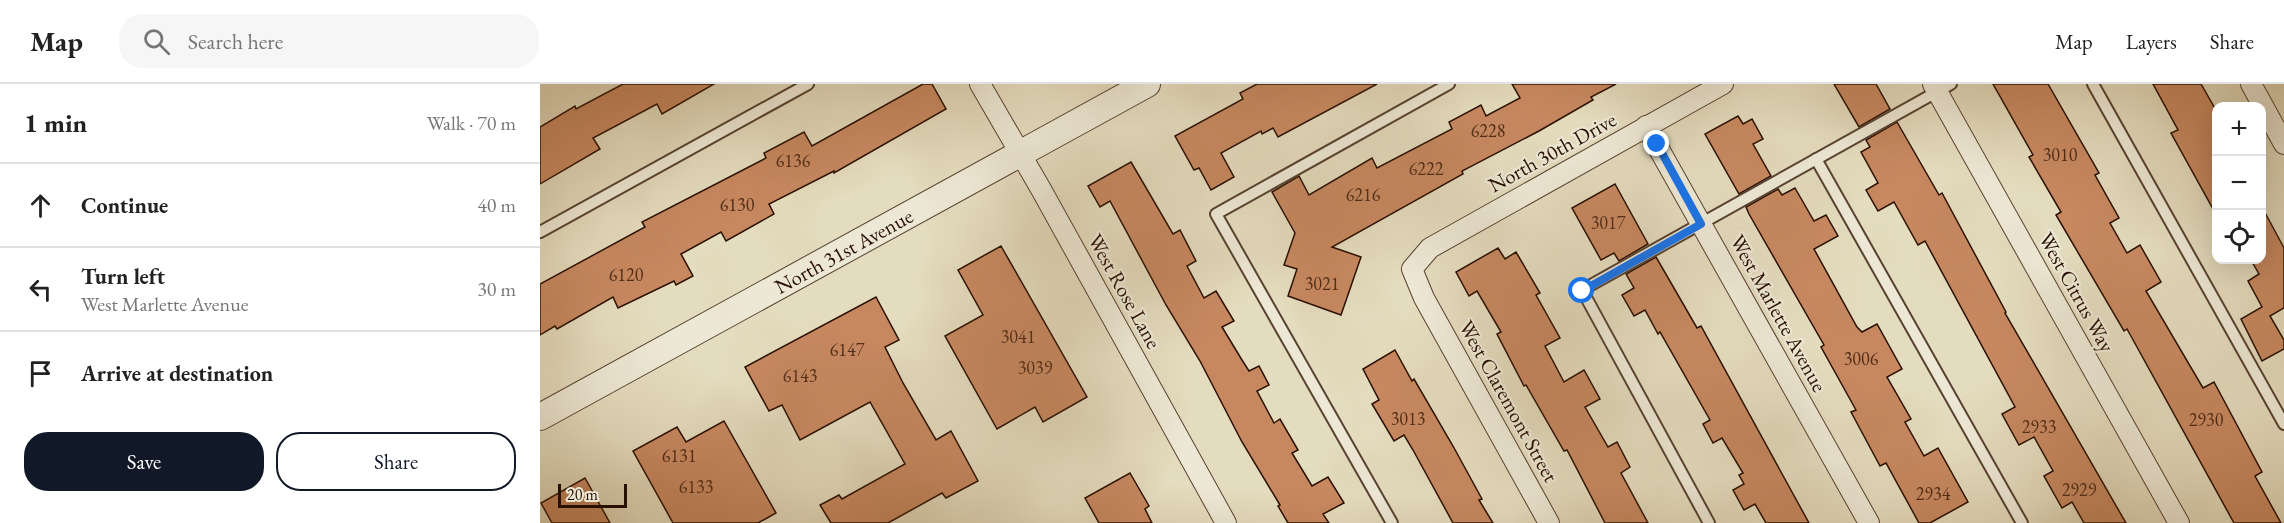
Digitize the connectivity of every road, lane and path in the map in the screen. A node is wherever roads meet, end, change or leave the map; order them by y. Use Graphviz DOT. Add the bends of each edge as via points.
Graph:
graph roads {
  1 [pos="808,84"];
  2 [pos="980,84"];
  3 [pos="1147,84"];
  4 [pos="1449,84"];
  5 [pos="2093,84"];
  6 [pos="2251,84"];
  7 [pos="1716,86"];
  8 [pos="1940,86"];
  9 [pos="1646,126"];
  10 [pos="2284,144"];
  11 [pos="1021,154"];
  12 [pos="1816,159"];
  13 [pos="1701,224"];
  14 [pos="540,232"];
  15 [pos="1412,269"];
  16 [pos="540,417"];
  17 [pos="2284,424"];
  18 [pos="1226,523"];
  19 [pos="1392,523"];
  20 [pos="1549,523"];
  21 [pos="1709,523"];
  22 [pos="1869,523"];
  23 [pos="2022,523"];
  24 [pos="2179,523"];
  1 -- 14 [label="lane"];
  2 -- 11 [label="street, West Rose Lane"];
  3 -- 11 [label="street, North 31st Avenue"];
  4 -- 19 [label="lane" via="1216,214"];
  5 -- 17 [label="lane"];
  6 -- 10 [label="street"];
  7 -- 9 [label="street, North 30th Drive"];
  8 -- 12 [label="lane"];
  8 -- 24 [label="street, West Citrus Way"];
  9 -- 13 [label="street, West Marlette Avenue"];
  9 -- 15 [label="street, North 30th Drive" via="1430,248"];
  11 -- 16 [label="street, North 31st Avenue"];
  11 -- 18 [label="street, West Rose Lane"];
  12 -- 13 [label="lane"];
  12 -- 23 [label="lane"];
  13 -- 21 [label="lane" via="1582,291"];
  13 -- 22 [label="street, West Marlette Avenue"];
  15 -- 20 [label="street, West Claremont Street" via="1424,298"];
}
